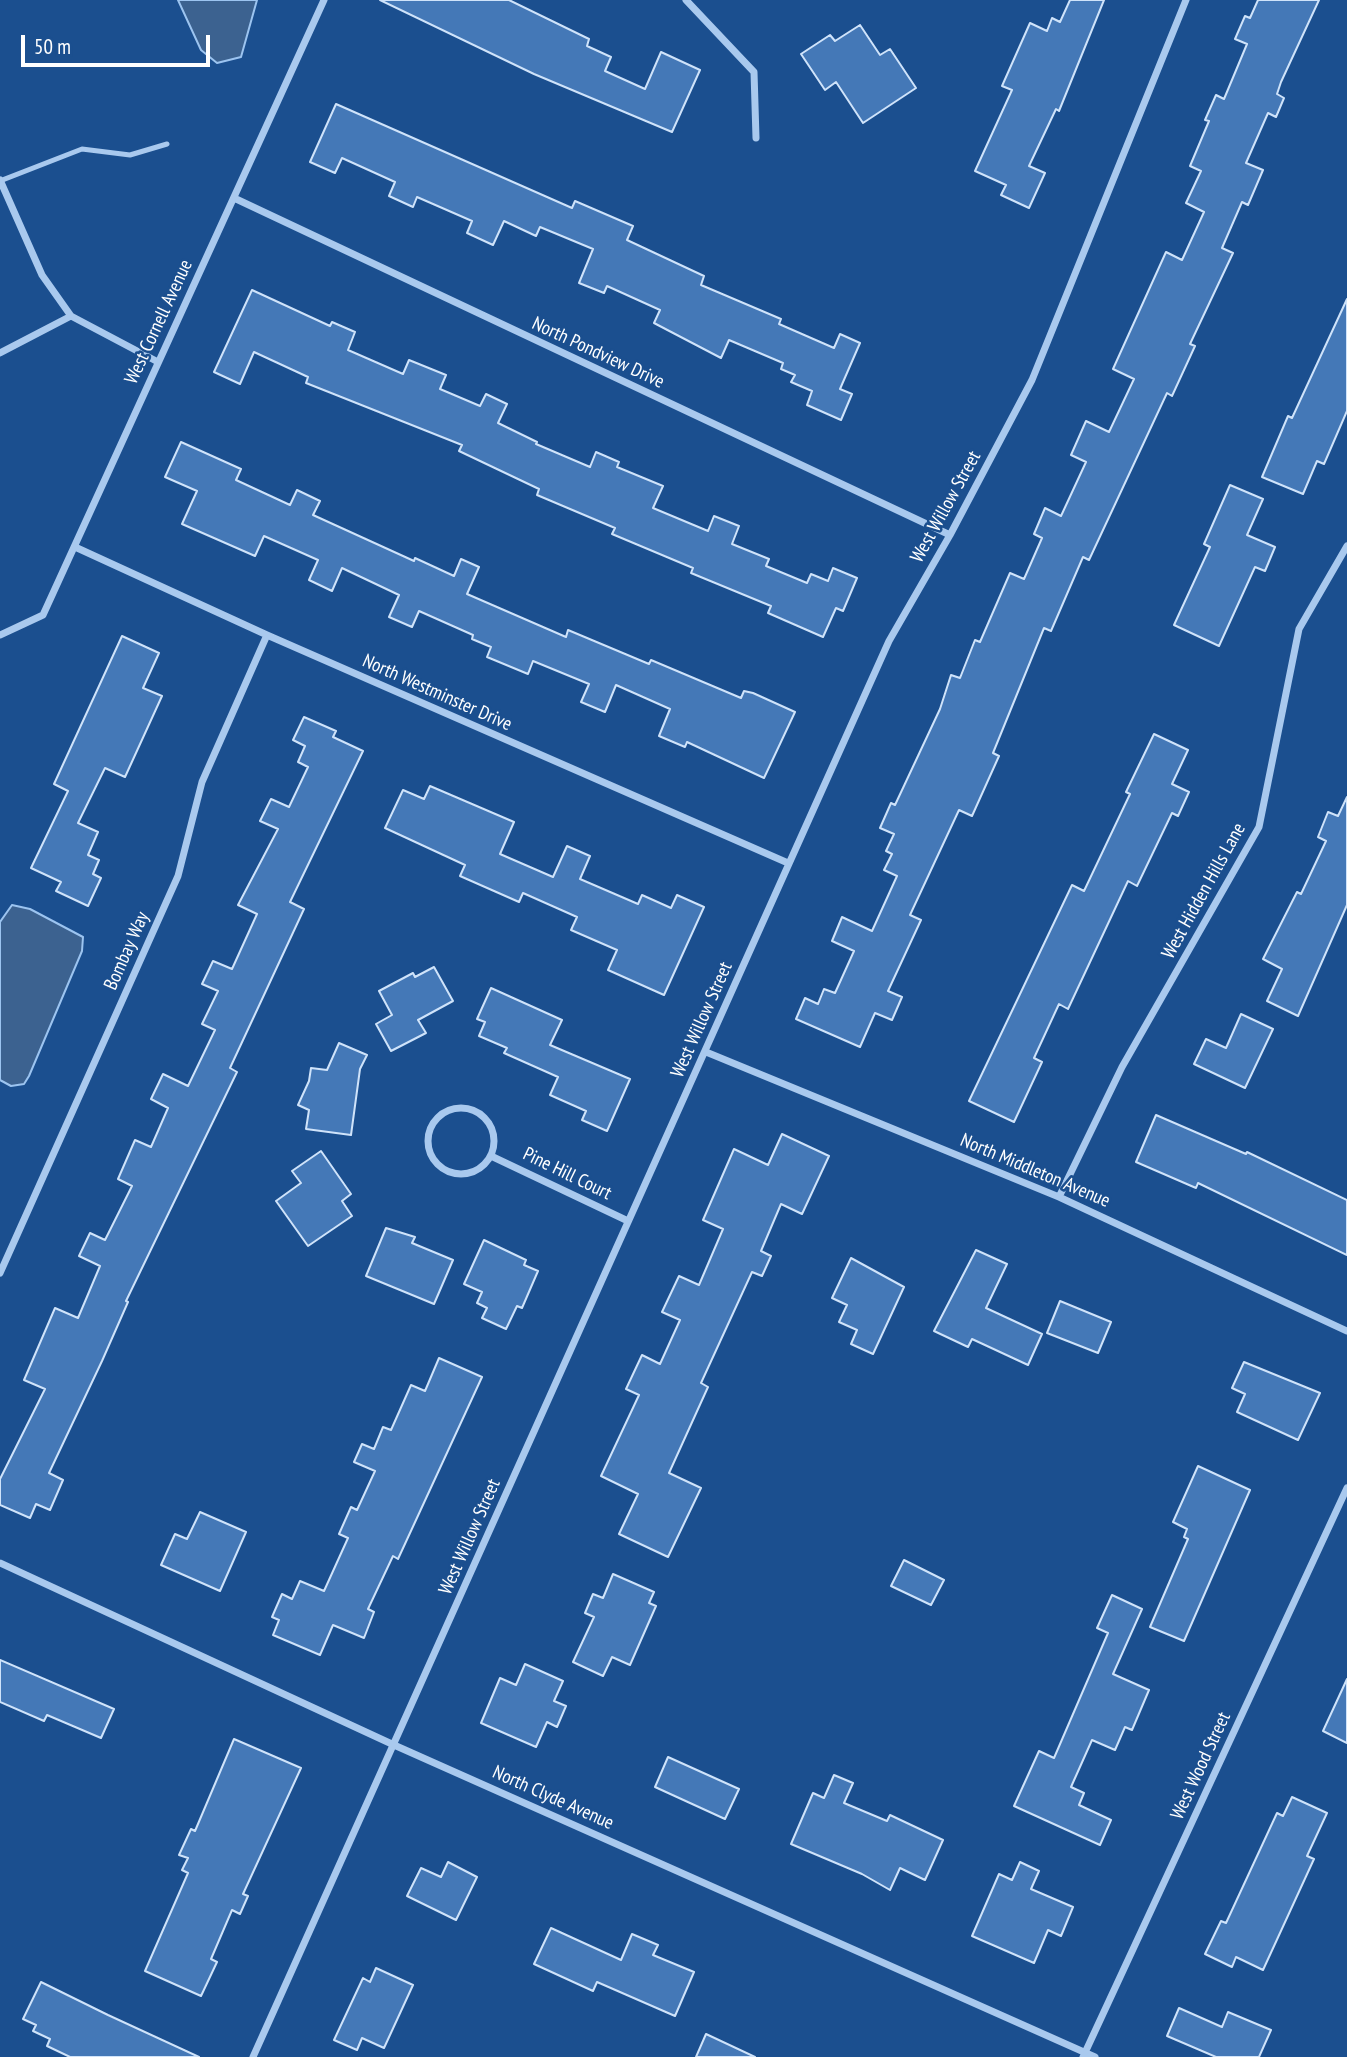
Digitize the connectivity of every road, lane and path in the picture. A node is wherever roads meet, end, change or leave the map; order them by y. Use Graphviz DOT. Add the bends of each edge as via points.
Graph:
graph roads {
  1 [pos="324,0"];
  2 [pos="686,0"];
  3 [pos="1186,0"];
  4 [pos="756,138"];
  5 [pos="167,144"];
  6 [pos="0,180"];
  7 [pos="4,197"];
  8 [pos="234,198"];
  9 [pos="71,316"];
  10 [pos="0,353"];
  11 [pos="158,362"];
  12 [pos="950,535"];
  13 [pos="1347,545"];
  14 [pos="75,548"];
  15 [pos="0,635"];
  16 [pos="267,635"];
  17 [pos="788,863"];
  18 [pos="706,1052"];
  19 [pos="491,1156"];
  20 [pos="1059,1197"];
  21 [pos="628,1222"];
  22 [pos="0,1273"];
  23 [pos="1347,1331"];
  24 [pos="1347,1488"];
  25 [pos="0,1563"];
  26 [pos="394,1745"];
  27 [pos="1084,2055"];
  28 [pos="253,2057"];
  29 [pos="1095,2057"];
  1 -- 8 [label="street, West Cornell Avenue"];
  2 -- 4 [label="street" via="754,72"];
  3 -- 12 [label="street, West Willow Street" via="1032,380"];
  5 -- 6 [label="lane" via="130,155 82,149"];
  6 -- 7 [label="street"];
  7 -- 9 [label="street" via="42,275"];
  8 -- 11 [label="street, West Cornell Avenue"];
  8 -- 12 [label="street, North Pondview Drive"];
  9 -- 10 [label="street"];
  9 -- 11 [label="street"];
  11 -- 14 [label="street, West Cornell Avenue"];
  12 -- 17 [label="street, West Willow Street" via="889,641"];
  13 -- 20 [label="street, West Hidden Hills Lane" via="1299,629 1259,827 1122,1067"];
  14 -- 15 [label="street, West Cornell Avenue" via="43,615"];
  14 -- 16 [label="street, North Westminster Drive"];
  16 -- 17 [label="street, North Westminster Drive"];
  16 -- 22 [label="street, Bombay Way" via="202,782 178,876"];
  17 -- 18 [label="street, West Willow Street"];
  18 -- 20 [label="street, North Middleton Avenue"];
  18 -- 21 [label="street, West Willow Street"];
  19 -- 19 [label="street, Pine Hill Court" via="493,1130 476,1110 450,1109 430,1126 429,1152 446,1171 472,1173"];
  19 -- 21 [label="street, Pine Hill Court"];
  20 -- 23 [label="street, North Middleton Avenue"];
  21 -- 26 [label="street, West Willow Street"];
  24 -- 27 [label="street, West Wood Street"];
  25 -- 26 [label="street, North Clyde Avenue"];
  26 -- 27 [label="street, North Clyde Avenue"];
  26 -- 28 [label="street, West Willow Street"];
  27 -- 29 [label="street, North Clyde Avenue"];
}
